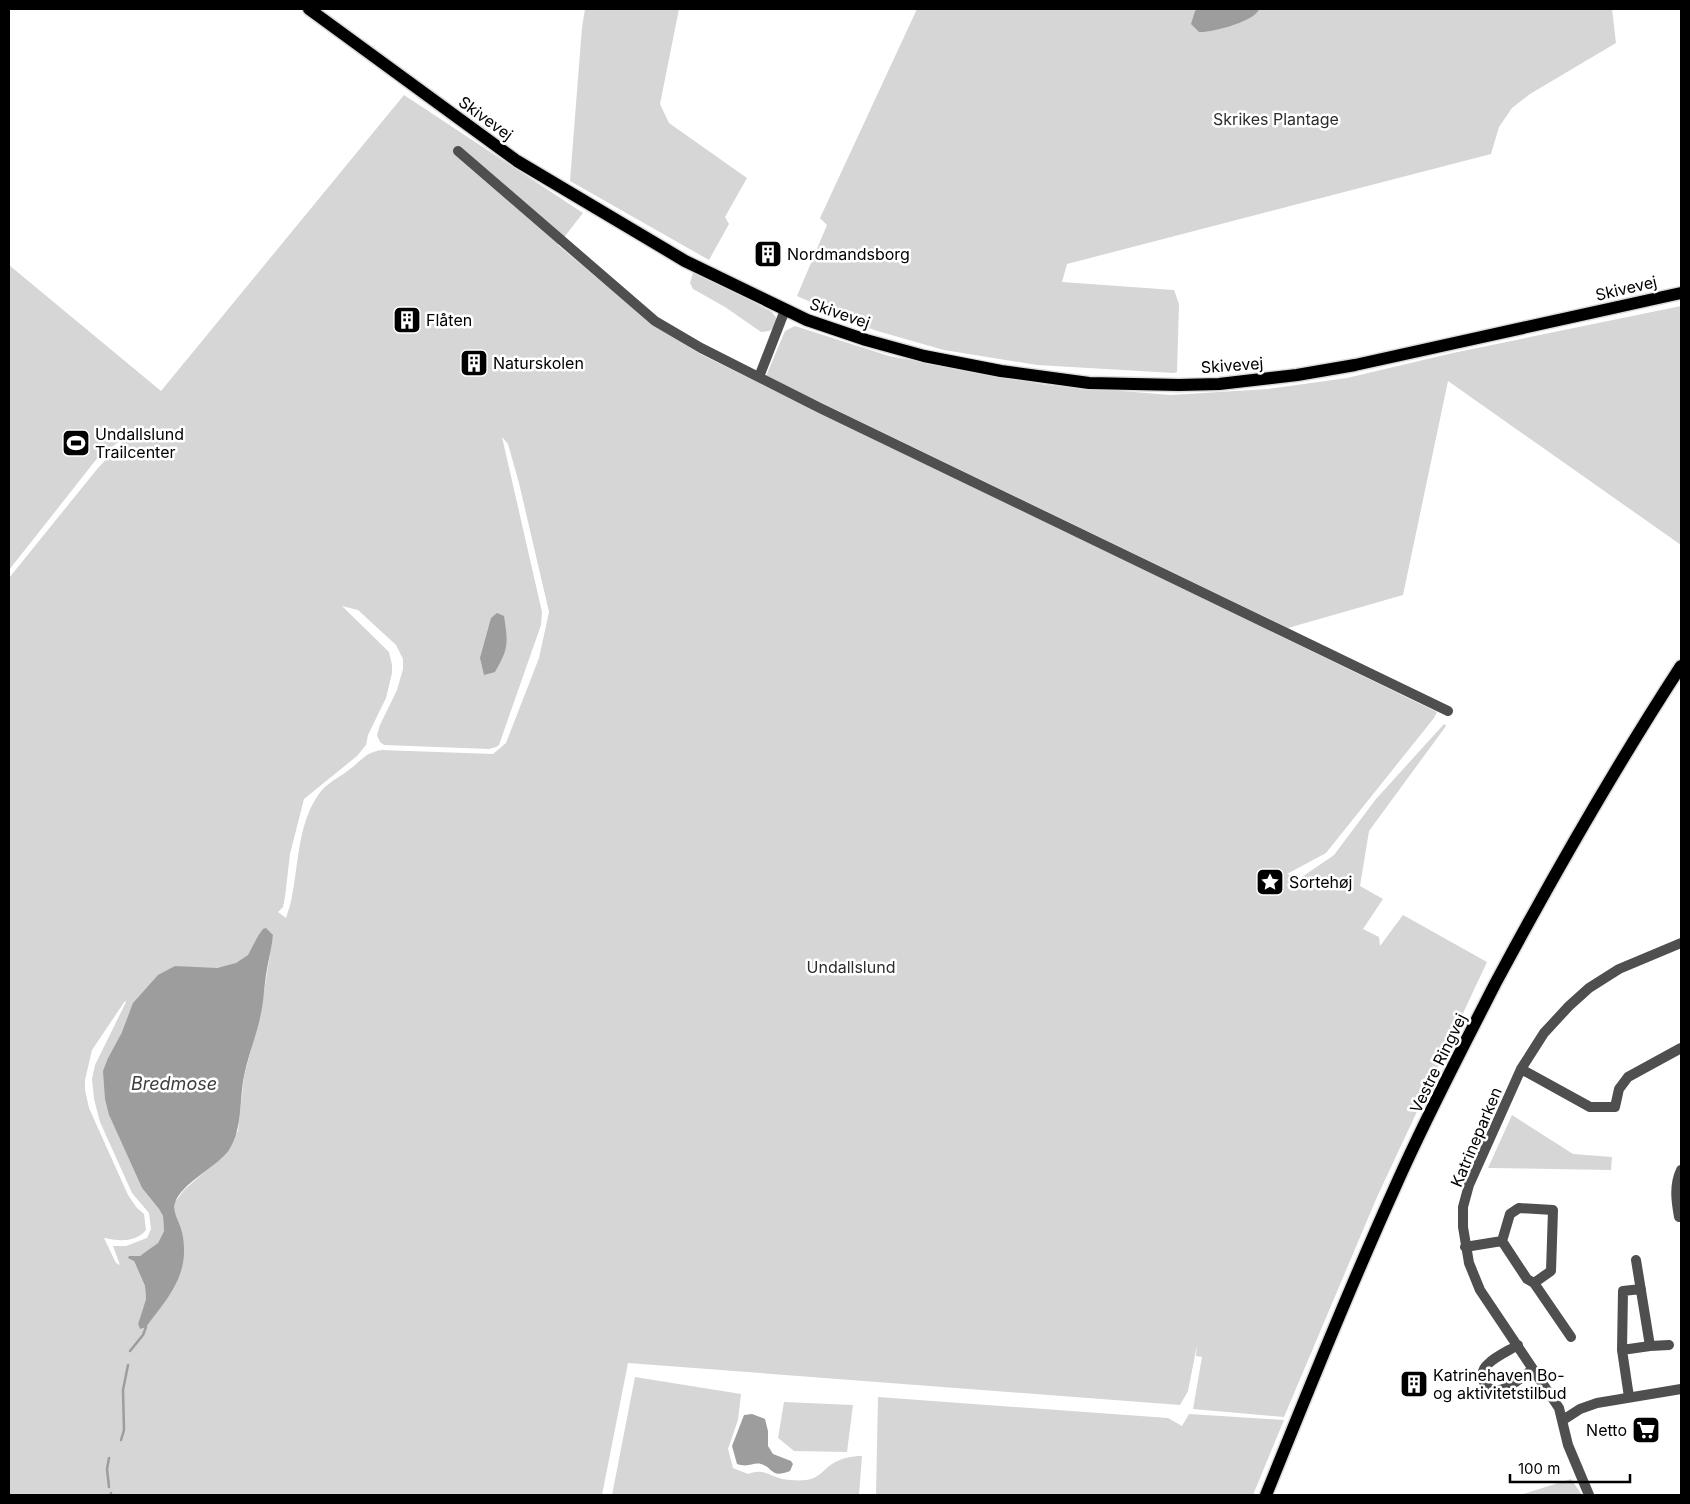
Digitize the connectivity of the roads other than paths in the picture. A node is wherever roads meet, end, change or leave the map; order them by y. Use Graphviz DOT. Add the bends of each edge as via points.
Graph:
graph roads {
  1 [pos="309,9"];
  2 [pos="458,151"];
  3 [pos="1681,293"];
  4 [pos="785,310"];
  5 [pos="759,376"];
  6 [pos="1681,666"];
  7 [pos="1448,711"];
  8 [pos="1681,943"];
  9 [pos="1681,1048"];
  10 [pos="1521,1070"];
  11 [pos="1681,1170"];
  12 [pos="1679,1217"];
  13 [pos="1502,1240"];
  14 [pos="1465,1247"];
  15 [pos="1636,1260"];
  16 [pos="1534,1283"];
  17 [pos="1641,1289"];
  18 [pos="1571,1337"];
  19 [pos="1518,1344"];
  20 [pos="1650,1346"];
  21 [pos="1669,1346"];
  22 [pos="1622,1350"];
  23 [pos="1534,1369"];
  24 [pos="1681,1389"];
  25 [pos="1629,1397"];
  26 [pos="1563,1420"];
  27 [pos="1266,1495"];
  28 [pos="1589,1495"];
  1 -- 4 [label="main road, Skivevej" via="517,160 685,260"];
  2 -- 5 [label="street" via="655,321"];
  3 -- 4 [label="main road, Skivevej" via="1326,371 1179,385 1089,382 1000,371 885,346"];
  4 -- 5 [label="street, Skivevej"];
  5 -- 7 [label="street"];
  6 -- 27 [label="main road, Vestre Ringvej" via="1598,799 1461,1050 1343,1305"];
  8 -- 10 [label="street, Katrineparken" via="1618,970 1589,988 1544,1033"];
  9 -- 10 [label="street" via="1628,1077 1619,1089 1615,1106 1590,1107"];
  10 -- 14 [label="street, Katrineparken" via="1469,1185 1463,1208"];
  11 -- 12 [label="street" via="1676,1191"];
  13 -- 14 [label="street"];
  13 -- 16 [label="street" via="1527,1279"];
  13 -- 16 [label="street" via="1510,1214 1519,1208 1553,1210 1551,1270"];
  14 -- 19 [label="street, Katrineparken" via="1480,1290"];
  15 -- 17 [label="street"];
  16 -- 18 [label="street"];
  17 -- 20 [label="street"];
  17 -- 22 [label="street" via="1623,1291"];
  19 -- 23 [label="street, Katrineparken"];
  19 -- 23 [label="street" via="1487,1364 1482,1376 1487,1387 1493,1390 1505,1388"];
  20 -- 21 [label="street"];
  20 -- 22 [label="street"];
  22 -- 25 [label="street"];
  23 -- 26 [label="street, Katrineparken"];
  24 -- 25 [label="street"];
  25 -- 26 [label="street" via="1597,1403"];
  26 -- 28 [label="street, Katrineparken" via="1568,1445"];
}
